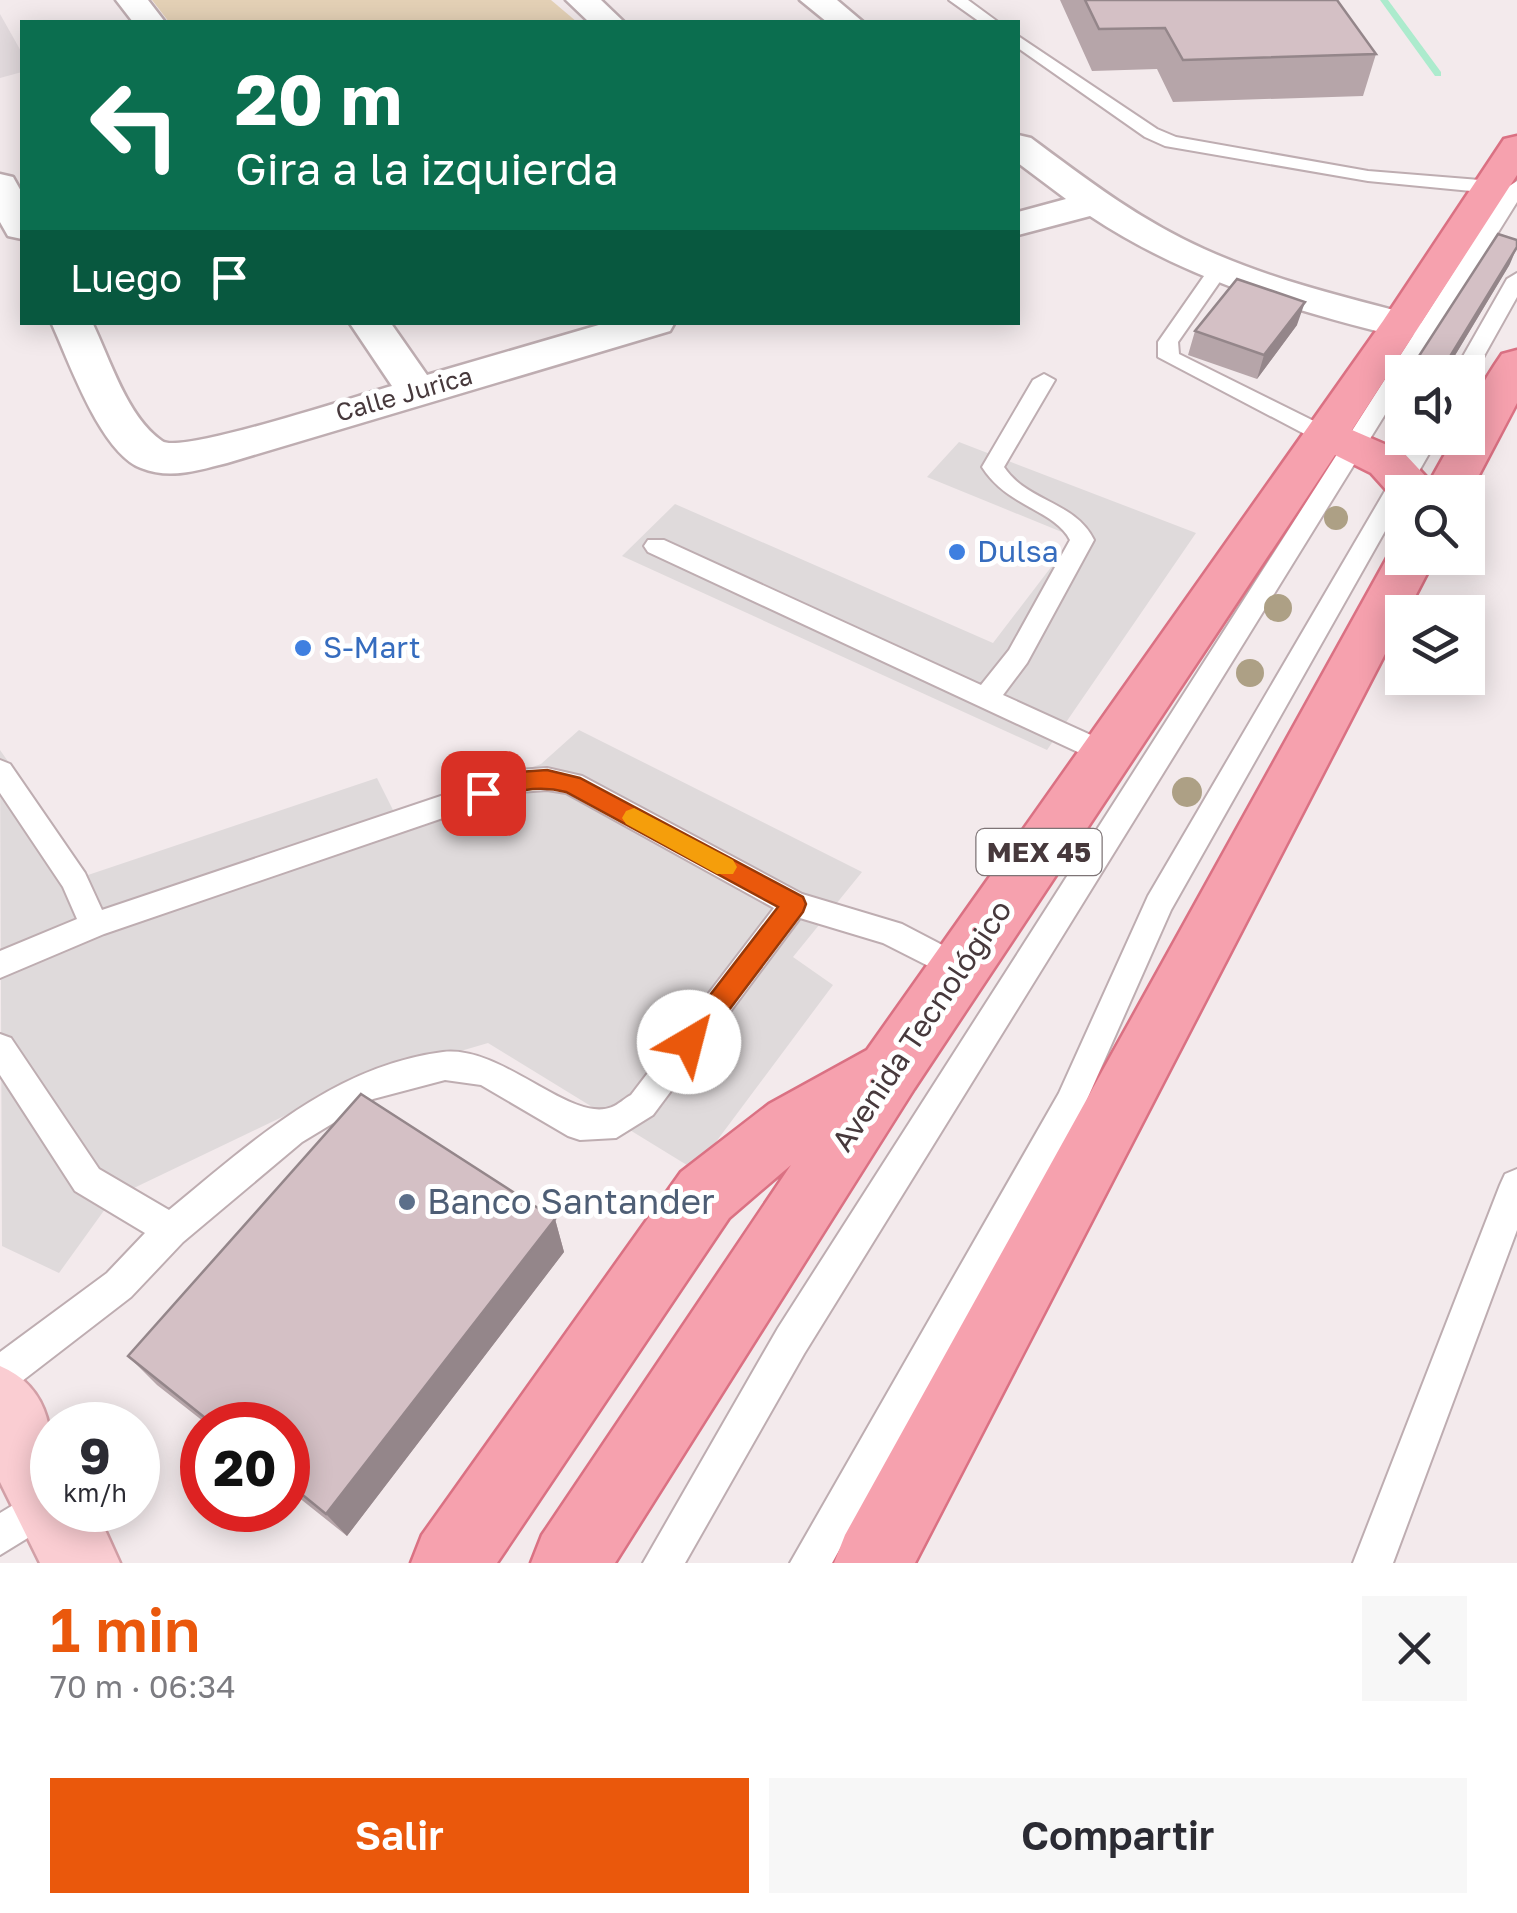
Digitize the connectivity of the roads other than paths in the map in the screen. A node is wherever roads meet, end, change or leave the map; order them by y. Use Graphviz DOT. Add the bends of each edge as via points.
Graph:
graph roads {
  1 [pos="132,0"];
  2 [pos="582,0"];
  3 [pos="816,0"];
  4 [pos="957,0"];
  5 [pos="147,20"];
  6 [pos="606,20"];
  7 [pos="844,20"];
  8 [pos="987,20"];
  9 [pos="1020,43"];
  10 [pos="1020,147"];
  11 [pos="1509,174"];
  12 [pos="0,184"];
  13 [pos="1095,203"];
  14 [pos="1020,223"];
  15 [pos="20,224"];
  16 [pos="1218,270"];
  17 [pos="1517,278"];
  18 [pos="74,325"];
  19 [pos="370,325"];
  20 [pos="643,325"];
  21 [pos="1401,325"];
  22 [pos="1474,355"];
  23 [pos="1517,362"];
  24 [pos="1044,380"];
  25 [pos="416,390"];
  26 [pos="1507,406"];
  27 [pos="1338,441"];
  28 [pos="1415,467"];
  29 [pos="1459,475"];
  30 [pos="656,546"];
  31 [pos="1402,575"];
  32 [pos="985,699"];
  33 [pos="1104,754"];
  34 [pos="0,771"];
  35 [pos="794,904"];
  36 [pos="94,925"];
  37 [pos="0,965"];
  38 [pos="960,969"];
  39 [pos="0,1048"];
  40 [pos="891,1070"];
  41 [pos="1517,1186"];
  42 [pos="171,1230"];
  43 [pos="0,1375"];
  44 [pos="0,1404"];
  45 [pos="43,1534"];
  46 [pos="450,1563"];
  47 [pos="570,1563"];
  48 [pos="663,1563"];
  49 [pos="810,1563"];
  50 [pos="873,1563"];
  51 [pos="1373,1563"];
  1 -- 5 [label="street"];
  2 -- 6 [label="street"];
  3 -- 7 [label="street"];
  4 -- 8 [label="lane"];
  9 -- 11 [label="lane" via="1171,142 1368,176"];
  10 -- 13 [label="street"];
  11 -- 21 [label="main road, Avenida Tecnológico / MEX 45"];
  11 -- 27 [label="lane"];
  12 -- 15 [label="street"];
  13 -- 14 [label="street"];
  13 -- 16 [label="street"];
  16 -- 21 [label="street"];
  16 -- 27 [label="lane" via="1168,342 1168,357"];
  17 -- 22 [label="lane"];
  18 -- 25 [label="street, Calle Jurica" via="132,439 153,457 210,453"];
  19 -- 25 [label="street"];
  20 -- 25 [label="street, Calle Jurica"];
  21 -- 27 [label="main road, Avenida Tecnológico / MEX 45"];
  23 -- 26 [label="main road"];
  24 -- 32 [label="lane" via="993,467 1000,483 1069,522 1082,540 1018,656"];
  26 -- 29 [label="main road"];
  27 -- 28 [label="main road"];
  27 -- 33 [label="main road, Avenida Tecnológico / MEX 45"];
  27 -- 48 [label="lane"];
  28 -- 49 [label="lane" via="1158,905 1070,1103"];
  30 -- 32 [label="lane"];
  31 -- 50 [label="main road"];
  32 -- 33 [label="lane"];
  33 -- 38 [label="main road, Avenida Tecnológico / MEX 45"];
  34 -- 36 [label="lane" via="75,882"];
  35 -- 36 [label="lane" via="572,784 547,778 518,780"];
  35 -- 38 [label="lane" via="891,933"];
  35 -- 42 [label="lane" via="642,1105 616,1123 580,1124 486,1070 444,1066 366,1086 290,1131"];
  36 -- 37 [label="lane"];
  38 -- 40 [label="main road, Avenida Tecnológico / MEX 45"];
  39 -- 42 [label="lane" via="87,1180"];
  40 -- 46 [label="main road" via="812,1109 704,1196"];
  40 -- 47 [label="main road, Avenida Tecnológico / MEX 45"];
  41 -- 51 [label="lane"];
  42 -- 43 [label="lane" via="119,1285"];
  44 -- 45 [label="main road"];
}
